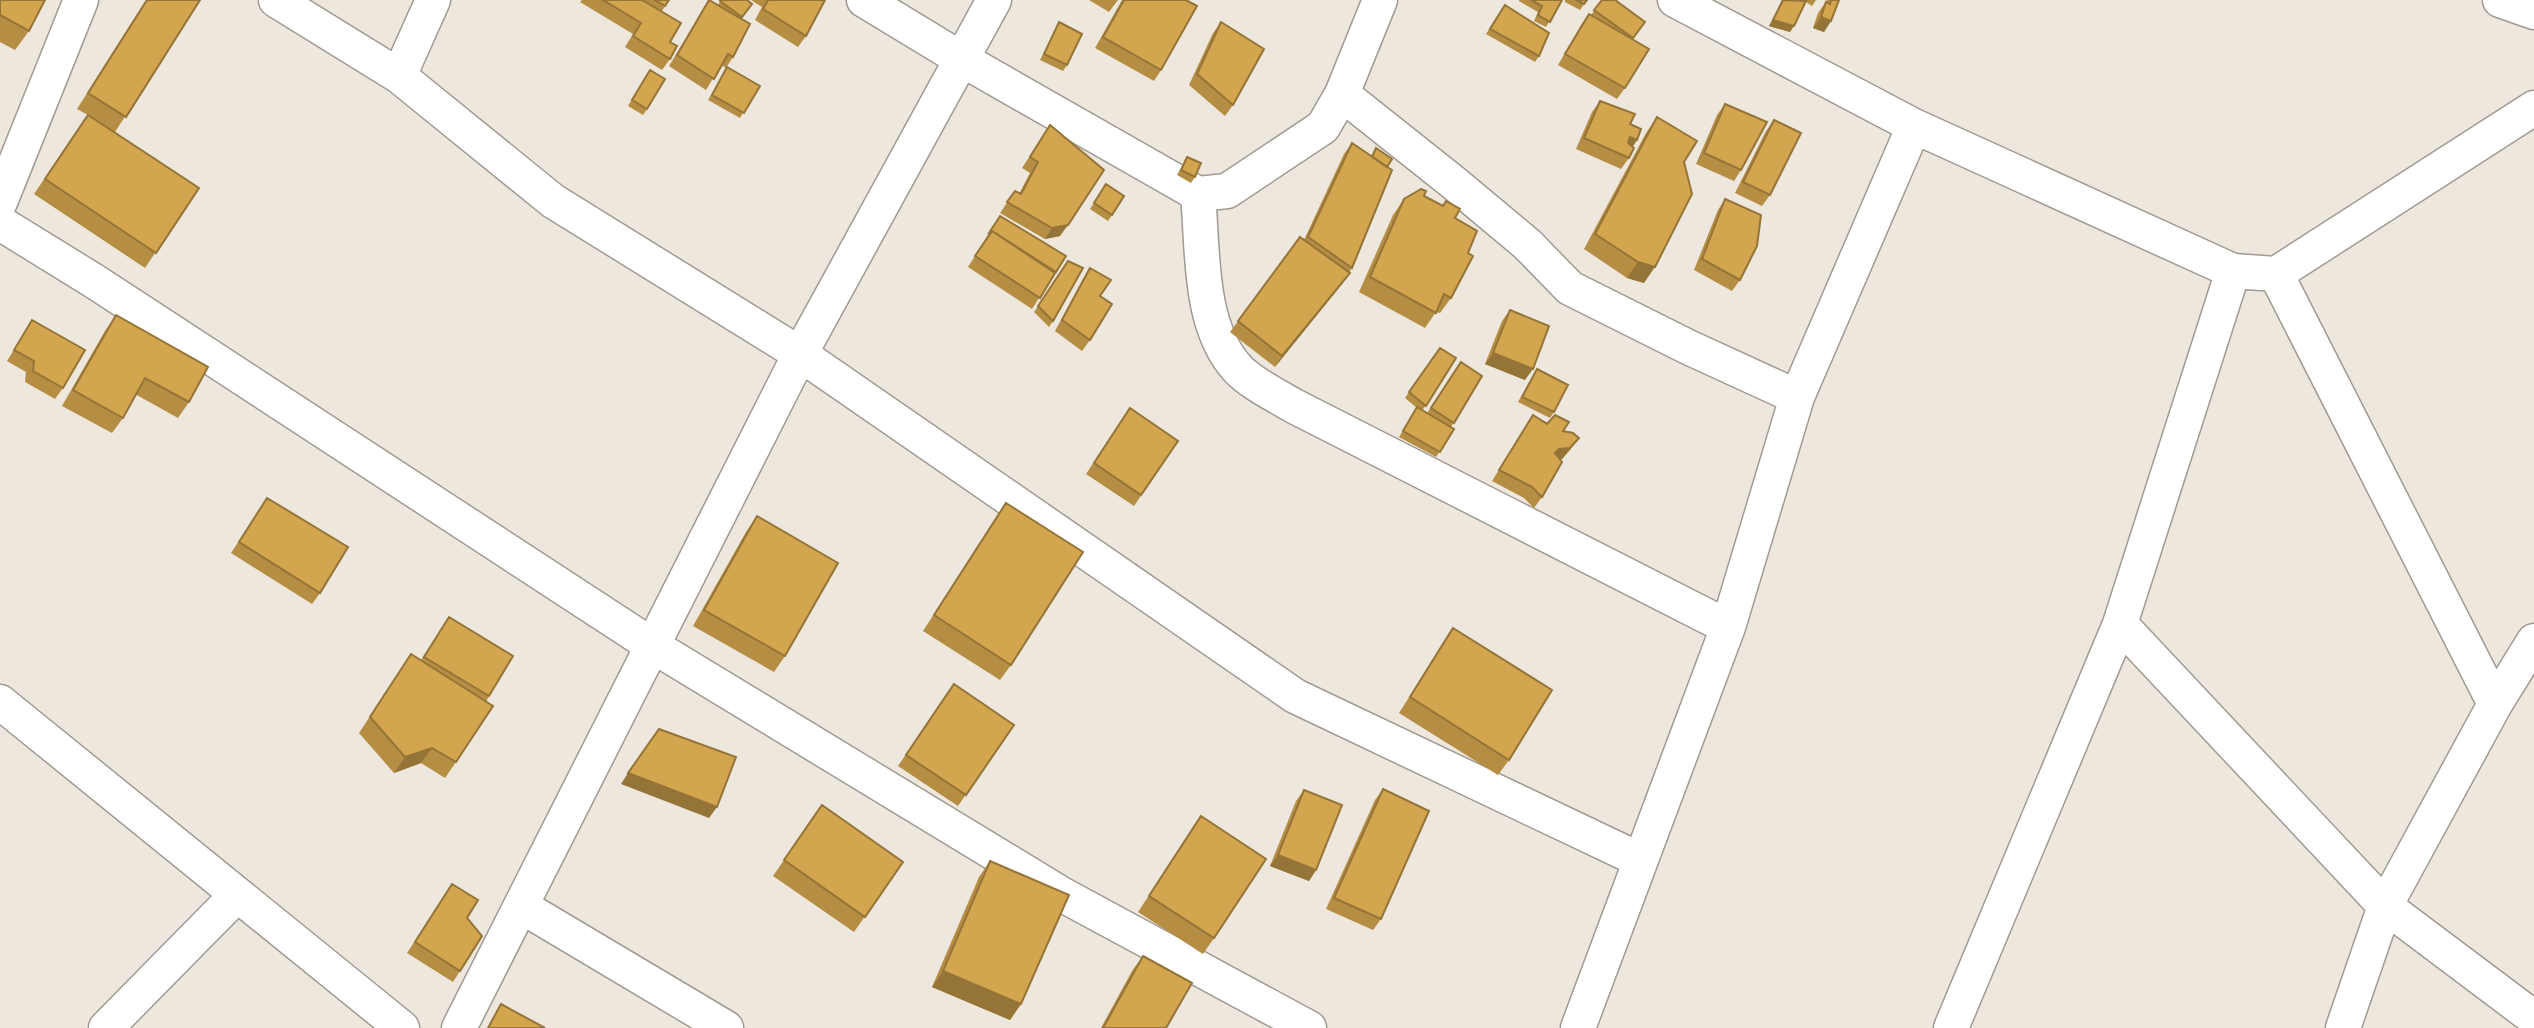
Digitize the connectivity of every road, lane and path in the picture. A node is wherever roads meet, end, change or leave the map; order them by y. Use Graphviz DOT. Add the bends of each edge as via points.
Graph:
graph roads {
  1 [pos="81,0"];
  2 [pos="276,0"];
  3 [pos="433,0"];
  4 [pos="864,0"];
  5 [pos="994,0"];
  6 [pos="1380,0"];
  7 [pos="1675,0"];
  8 [pos="2500,0"];
  9 [pos="2534,12"];
  10 [pos="963,60"];
  11 [pos="399,76"];
  12 [pos="1342,94"];
  13 [pos="2534,108"];
  14 [pos="1914,126"];
  15 [pos="1198,194"];
  16 [pos="0,202"];
  17 [pos="0,223"];
  18 [pos="2233,271"];
  19 [pos="2276,274"];
  20 [pos="800,354"];
  21 [pos="1797,397"];
  22 [pos="2120,624"];
  23 [pos="1728,627"];
  24 [pos="2534,641"];
  25 [pos="653,646"];
  26 [pos="0,702"];
  27 [pos="2495,704"];
  28 [pos="1640,860"];
  29 [pos="236,896"];
  30 [pos="521,906"];
  31 [pos="2385,906"];
  32 [pos="2534,1018"];
  33 [pos="106,1028"];
  34 [pos="402,1028"];
  35 [pos="459,1028"];
  36 [pos="726,1028"];
  37 [pos="1309,1028"];
  38 [pos="1578,1028"];
  39 [pos="1951,1028"];
  40 [pos="2343,1028"];
  1 -- 16 [label="street"];
  2 -- 11 [label="street"];
  3 -- 11 [label="street"];
  4 -- 10 [label="street"];
  5 -- 10 [label="street"];
  6 -- 12 [label="street"];
  7 -- 14 [label="street"];
  8 -- 9 [label="street"];
  10 -- 15 [label="street"];
  10 -- 20 [label="street"];
  11 -- 20 [label="street" via="553,201"];
  12 -- 15 [label="street" via="1323,127 1227,191"];
  12 -- 21 [label="street" via="1527,244 1570,288"];
  13 -- 19 [label="street"];
  14 -- 18 [label="street"];
  14 -- 21 [label="street"];
  15 -- 23 [label="street" via="1208,310 1237,369 1294,406"];
  17 -- 25 [label="street"];
  18 -- 19 [label="street"];
  18 -- 22 [label="street"];
  19 -- 27 [label="street"];
  20 -- 25 [label="street"];
  20 -- 28 [label="street" via="1295,696"];
  21 -- 23 [label="street"];
  22 -- 31 [label="street"];
  22 -- 39 [label="street"];
  23 -- 28 [label="street"];
  24 -- 27 [label="street"];
  25 -- 30 [label="street"];
  25 -- 37 [label="street" via="1063,895"];
  26 -- 29 [label="street"];
  27 -- 31 [label="street"];
  28 -- 38 [label="street"];
  29 -- 33 [label="street"];
  29 -- 34 [label="street"];
  30 -- 35 [label="street"];
  30 -- 36 [label="street"];
  31 -- 32 [label="street"];
  31 -- 40 [label="street"];
}
